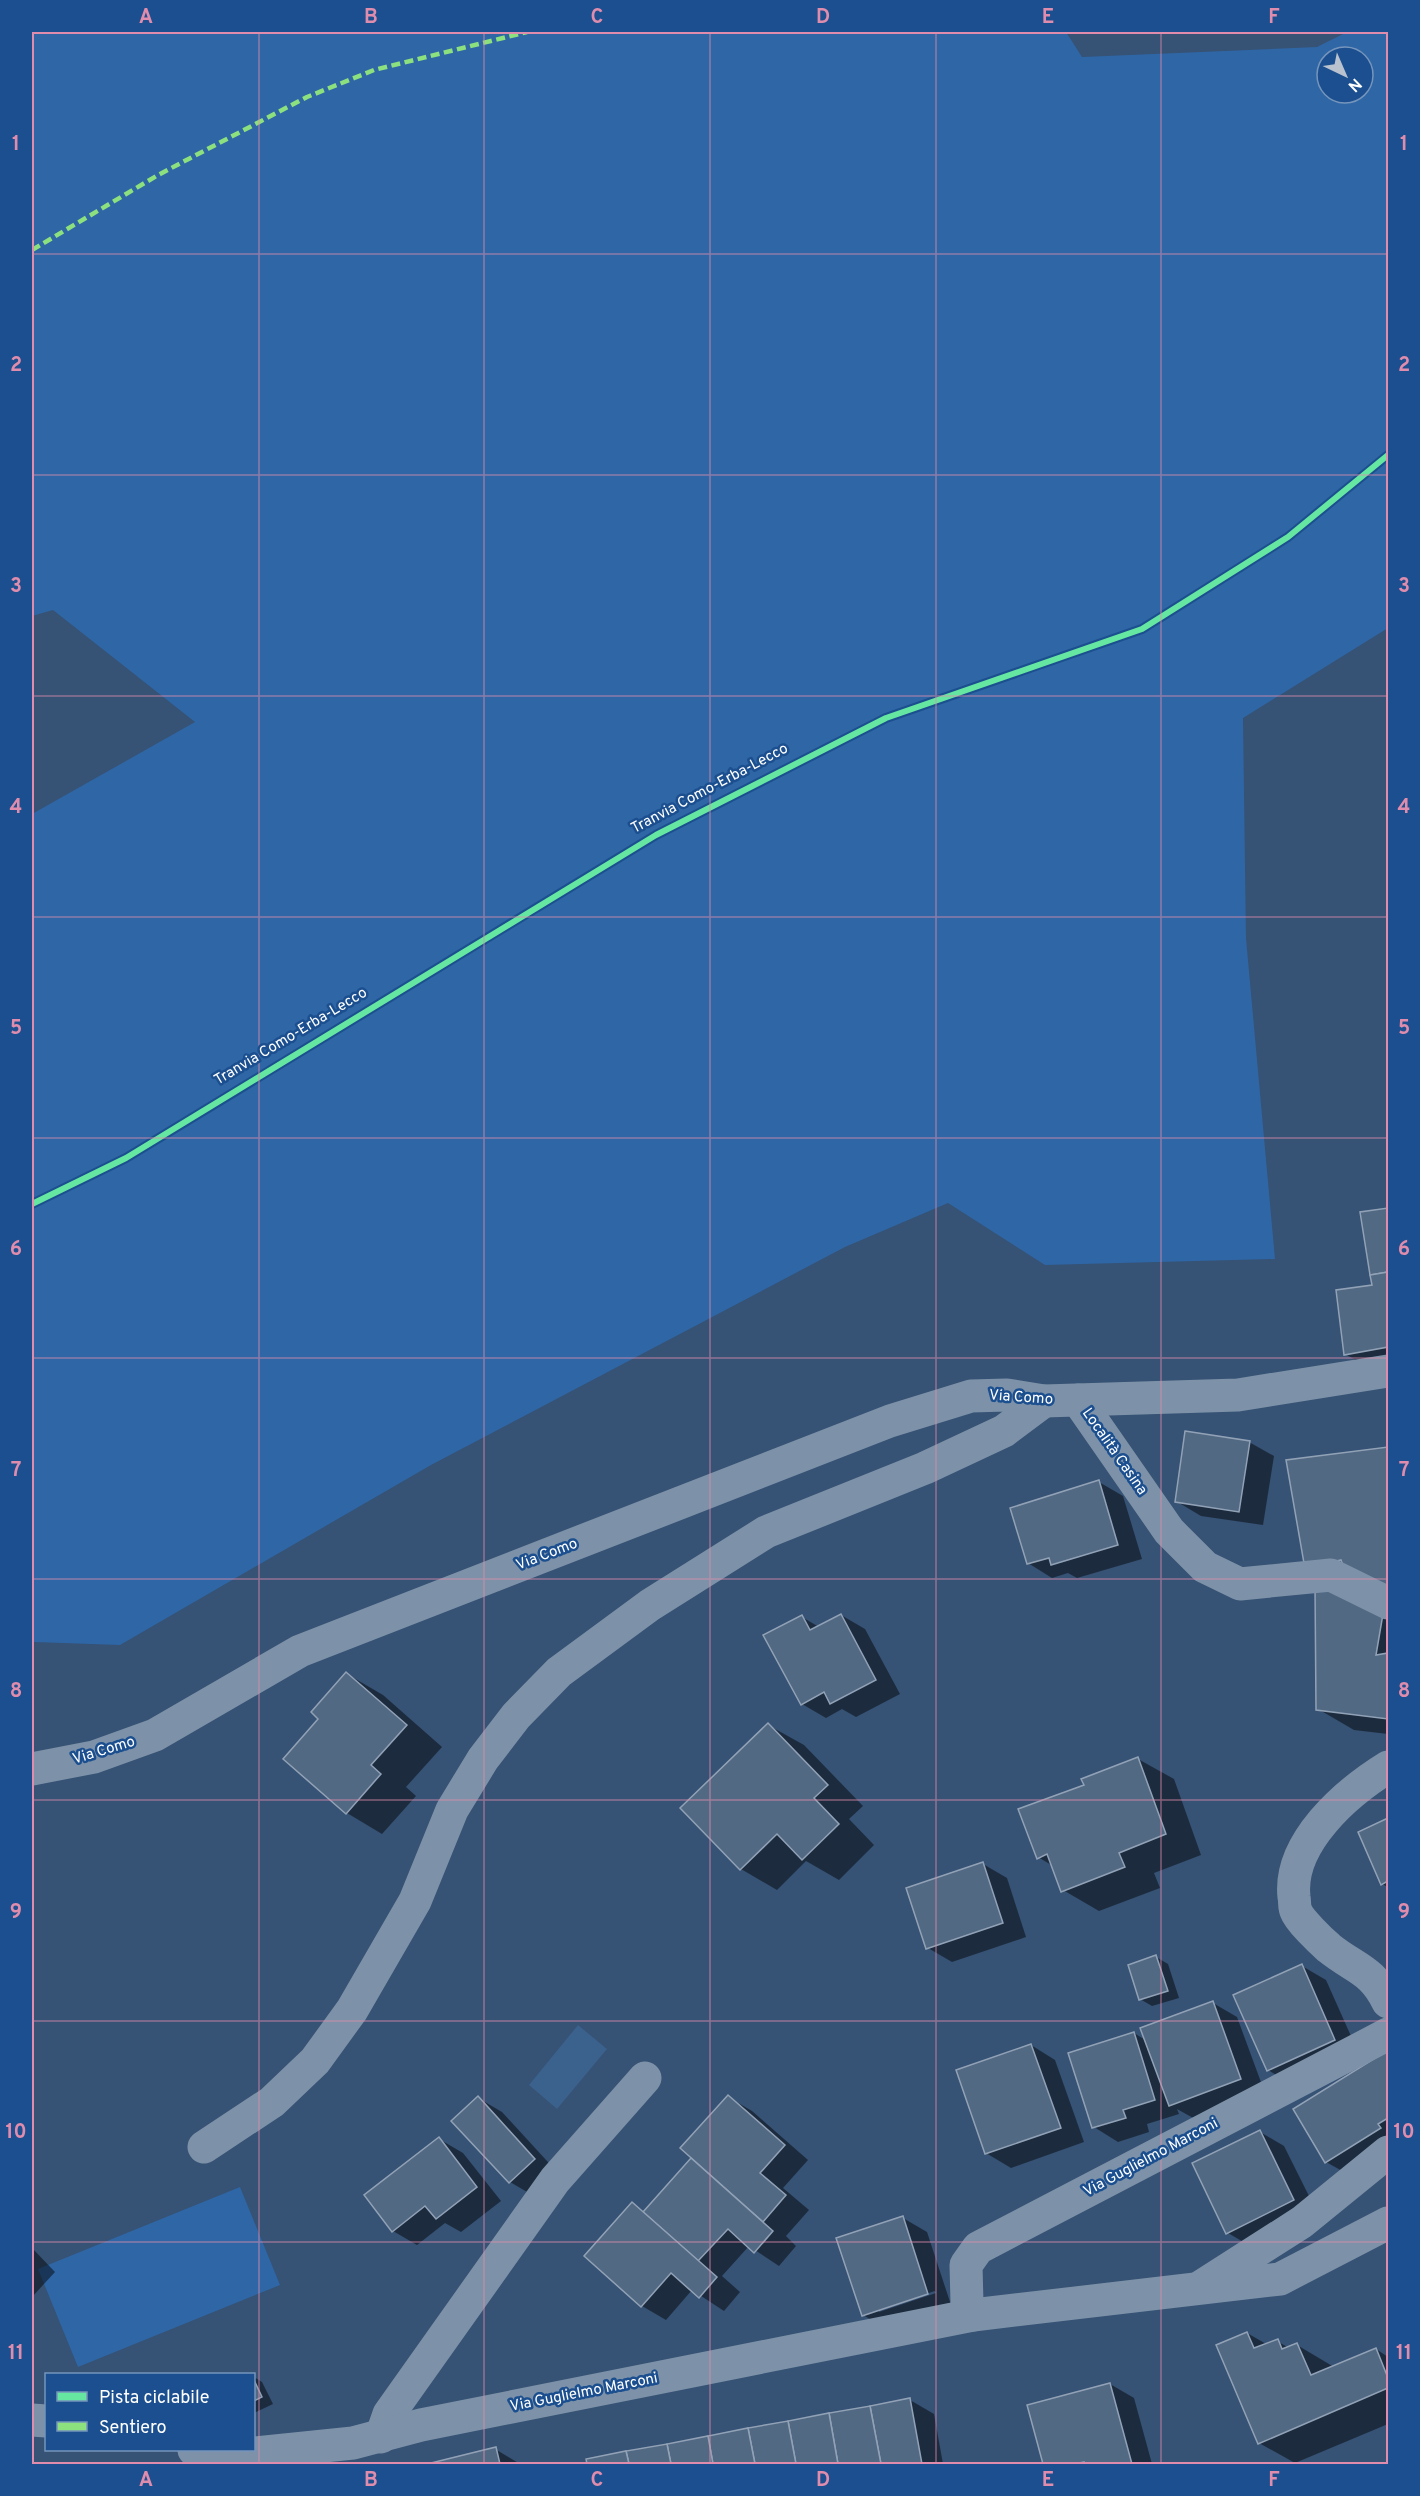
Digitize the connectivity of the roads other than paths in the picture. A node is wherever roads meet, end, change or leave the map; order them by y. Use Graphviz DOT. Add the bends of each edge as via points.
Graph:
graph roads {
  1 [pos="1389,1371"];
  2 [pos="1078,1400"];
  3 [pos="1044,1401"];
  4 [pos="1389,1603"];
  5 [pos="1389,1767"];
  6 [pos="32,1769"];
  7 [pos="1389,2002"];
  8 [pos="1389,2034"];
  9 [pos="645,2078"];
  10 [pos="204,2147"];
  11 [pos="1389,2152"];
  12 [pos="1389,2223"];
  13 [pos="1196,2290"];
  14 [pos="973,2315"];
  15 [pos="381,2437"];
  16 [pos="197,2451"];
  1 -- 2 [label="street, Località Casina" via="1238,1395"];
  2 -- 3 [label="street, Via Como"];
  2 -- 4 [label="street, Località Casina" via="1169,1531 1205,1567 1240,1584 1331,1575"];
  3 -- 6 [label="street, Via Como" via="1007,1395 971,1396 890,1421 300,1651 154,1735 94,1757"];
  3 -- 10 [label="street" via="1004,1431 766,1532 650,1605 559,1672 516,1716 483,1759 452,1810 415,1901 352,2010 315,2061 272,2102"];
  5 -- 7 [label="street" via="1338,1808 1306,1842 1293,1888 1296,1911 1309,1927 1329,1948 1370,1975"];
  8 -- 14 [label="street, Via Guglielmo Marconi" via="978,2248 966,2265 967,2303"];
  9 -- 15 [label="street" via="555,2180 389,2414"];
  11 -- 13 [label="street, Via Guglielmo Marconi" via="1302,2222"];
  12 -- 13 [label="street, Via Guglielmo Marconi" via="1280,2279"];
  13 -- 14 [label="street, Via Guglielmo Marconi"];
  14 -- 15 [label="street, Via Guglielmo Marconi" via="422,2425"];
  15 -- 16 [label="street, Via Guglielmo Marconi" via="216,2457"];
}
